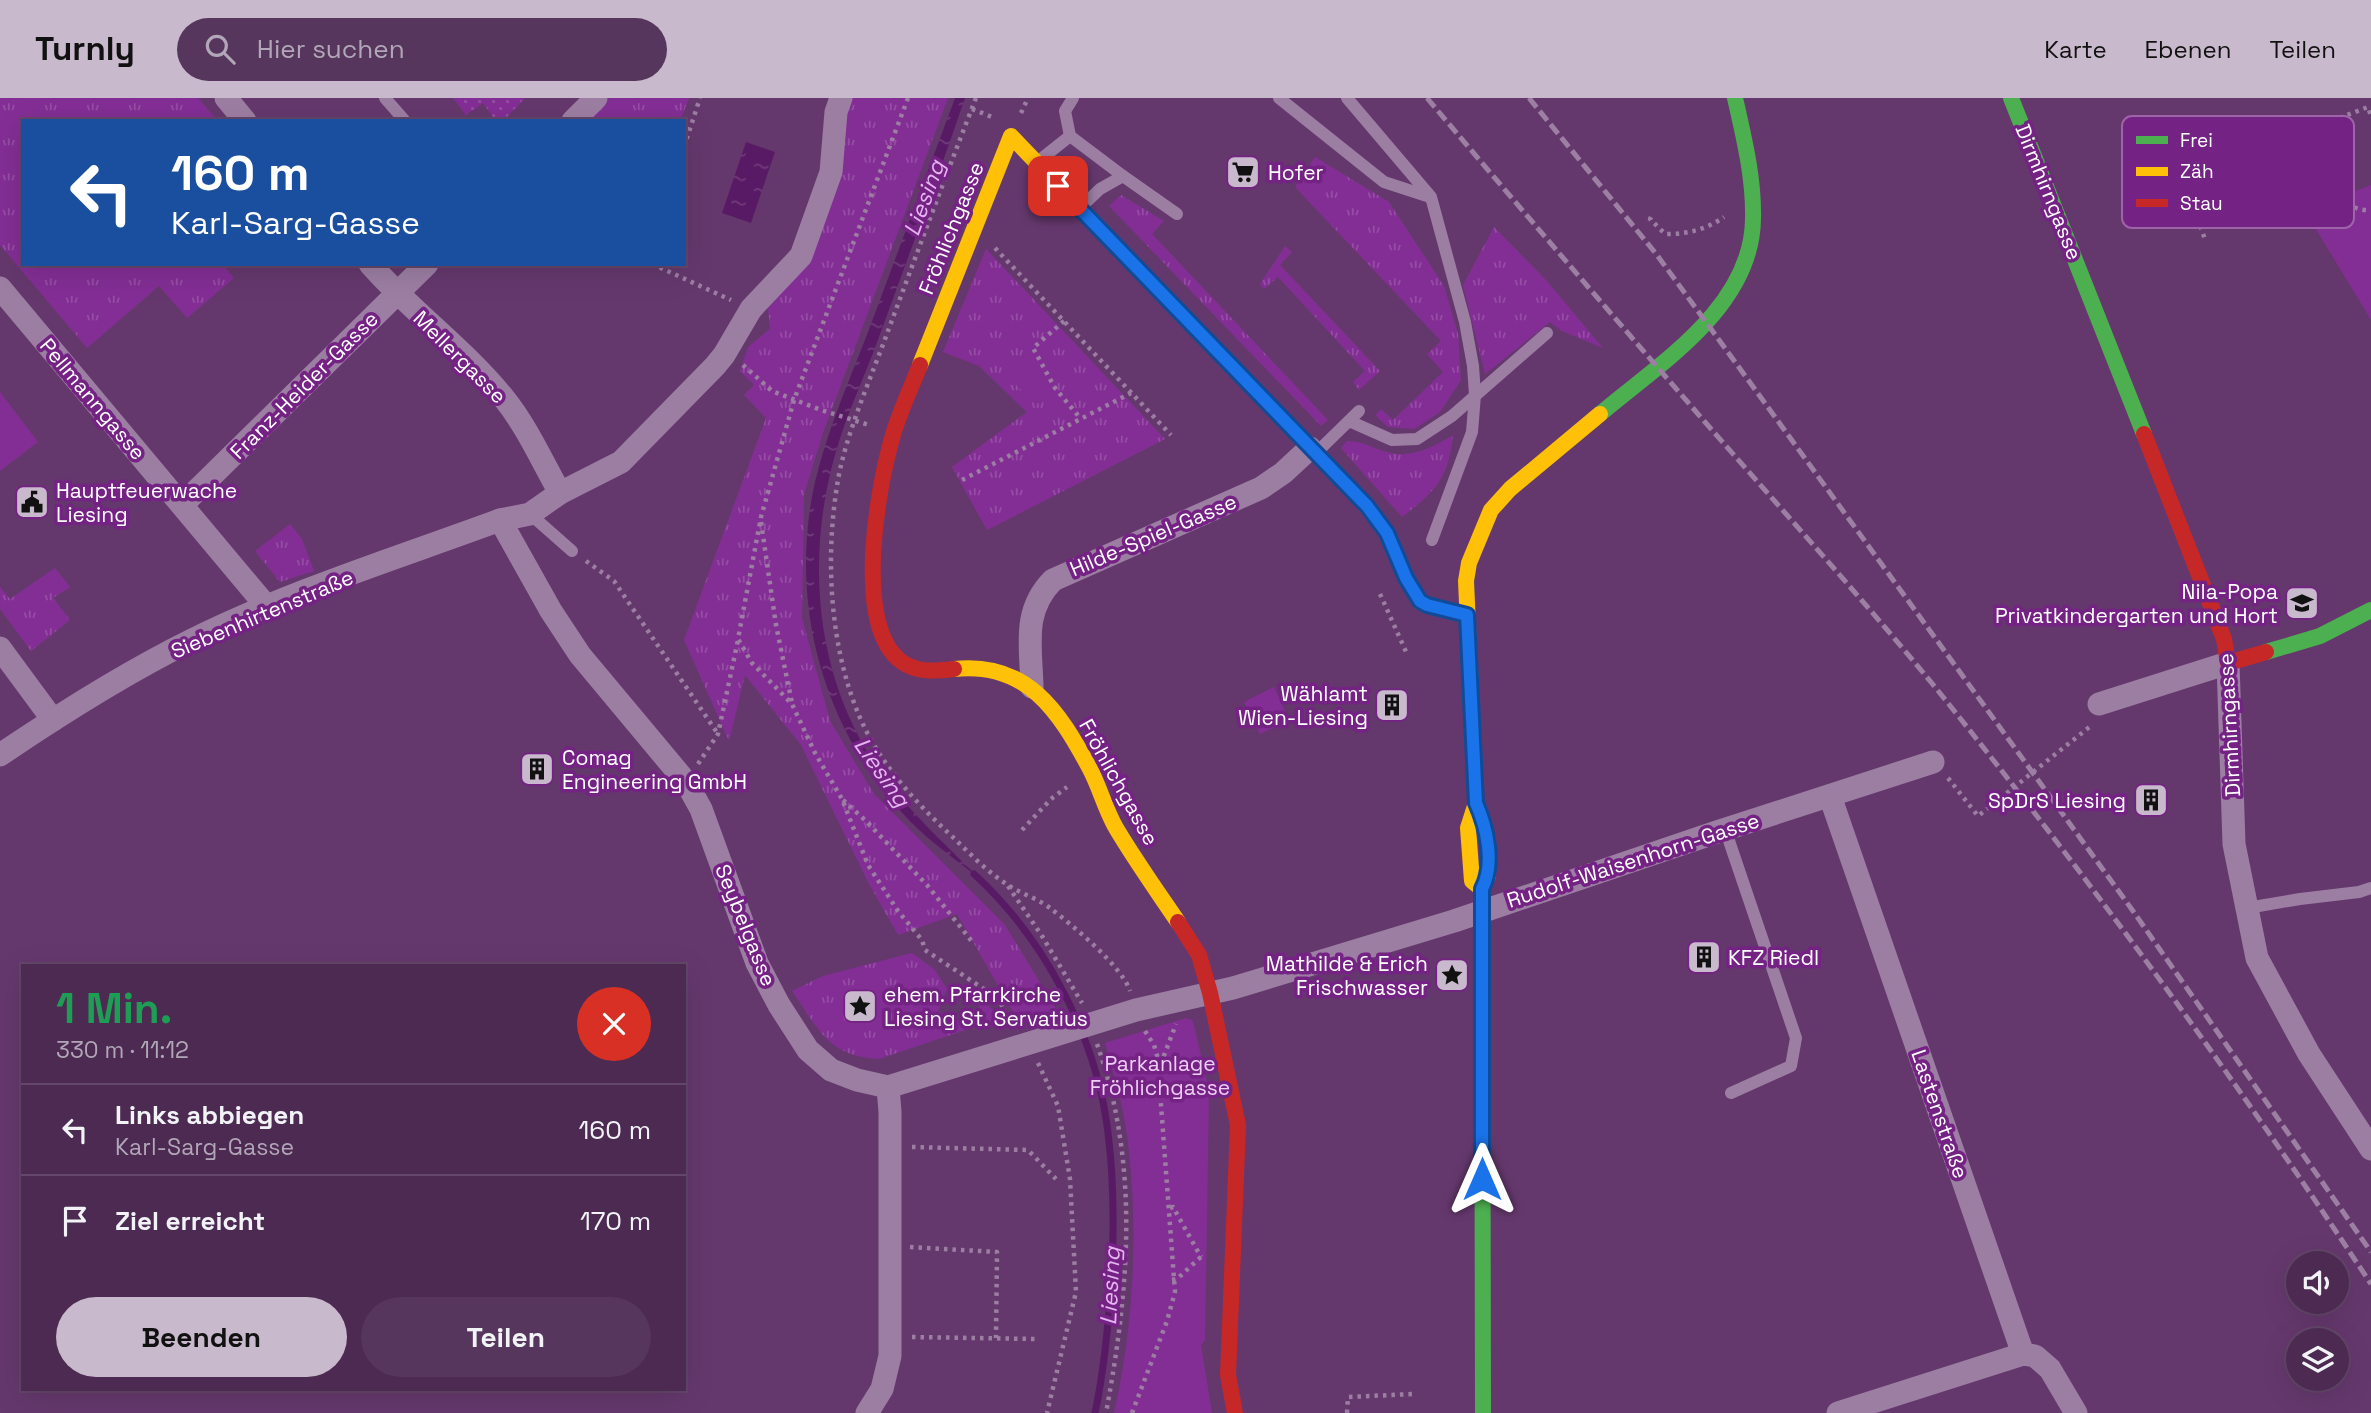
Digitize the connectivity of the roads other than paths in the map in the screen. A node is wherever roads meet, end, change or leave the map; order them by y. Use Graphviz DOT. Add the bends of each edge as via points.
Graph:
graph roads {
  1 [pos="226,98"];
  2 [pos="385,98"];
  3 [pos="564,98"];
  4 [pos="596,98"];
  5 [pos="841,98"];
  6 [pos="1073,98"];
  7 [pos="1279,98"];
  8 [pos="1347,98"];
  9 [pos="1735,98"];
  10 [pos="2011,98"];
  11 [pos="244,119"];
  12 [pos="403,119"];
  13 [pos="569,119"];
  14 [pos="572,119"];
  15 [pos="1070,136"];
  16 [pos="1036,163"];
  17 [pos="1124,176"];
  18 [pos="1431,197"];
  19 [pos="1080,208"];
  20 [pos="1177,214"];
  21 [pos="372,266"];
  22 [pos="425,266"];
  23 [pos="0,288"];
  24 [pos="397,293"];
  25 [pos="1547,333"];
  26 [pos="1475,395"];
  27 [pos="1359,411"];
  28 [pos="1349,421"];
  29 [pos="1313,450"];
  30 [pos="1526,476"];
  31 [pos="560,493"];
  32 [pos="182,506"];
  33 [pos="1518,507"];
  34 [pos="530,514"];
  35 [pos="500,520"];
  36 [pos="1432,540"];
  37 [pos="572,551"];
  38 [pos="1485,583"];
  39 [pos="267,607"];
  40 [pos="2371,610"];
  41 [pos="1467,615"];
  42 [pos="0,648"];
  43 [pos="2228,663"];
  44 [pos="1032,687"];
  45 [pos="2096,714"];
  46 [pos="53,720"];
  47 [pos="0,755"];
  48 [pos="1939,769"];
  49 [pos="1830,796"];
  50 [pos="1476,803"];
  51 [pos="1485,825"];
  52 [pos="1725,830"];
  53 [pos="1487,850"];
  54 [pos="2371,888"];
  55 [pos="1482,900"];
  56 [pos="2247,908"];
  57 [pos="1210,993"];
  58 [pos="888,1087"];
  59 [pos="1731,1093"];
  60 [pos="2371,1149"];
  61 [pos="2024,1354"];
  62 [pos="867,1413"];
  63 [pos="1235,1413"];
  64 [pos="1483,1413"];
  65 [pos="1838,1413"];
  66 [pos="2076,1413"];
  1 -- 11 [label="street"];
  2 -- 12 [label="lane"];
  3 -- 13 [label="street"];
  4 -- 14 [label="street"];
  5 -- 31 [label="street" via="831,172 801,256 751,309 721,358 621,462"];
  6 -- 15 [label="lane" via="1065,111"];
  7 -- 18 [label="lane" via="1384,182"];
  8 -- 18 [label="lane"];
  9 -- 30 [label="street" via="1755,210 1745,265 1725,304"];
  10 -- 43 [label="street, Dirmhirngasse" via="2224,639"];
  15 -- 16 [label="lane"];
  15 -- 17 [label="lane"];
  16 -- 19 [label="street"];
  16 -- 44 [label="street, Fröhlichgasse" via="1011,136 893,433 872,547 882,639 902,662 929,672 992,669"];
  17 -- 19 [label="lane" via="1100,189"];
  17 -- 20 [label="lane"];
  18 -- 26 [label="lane" via="1465,321"];
  19 -- 29 [label="street"];
  21 -- 24 [label="street, Mellergasse"];
  22 -- 24 [label="street, Franz-Heider-Gasse"];
  23 -- 32 [label="street, Pellmanngasse"];
  24 -- 31 [label="street, Mellergasse" via="503,396"];
  24 -- 32 [label="street, Franz-Heider-Gasse"];
  25 -- 26 [label="lane"];
  26 -- 28 [label="lane" via="1417,439 1392,440"];
  26 -- 36 [label="lane" via="1472,432"];
  27 -- 28 [label="lane"];
  28 -- 29 [label="lane"];
  29 -- 41 [label="street" via="1378,519 1420,601"];
  29 -- 44 [label="street, Hilde-Spiel-Gasse" via="1261,488 1053,580 1035,603 1031,618"];
  30 -- 33 [label="street"];
  30 -- 41 [label="street" via="1491,510 1469,563"];
  31 -- 34 [label="street"];
  32 -- 39 [label="street, Pellmanngasse"];
  34 -- 35 [label="street, Siebenhirtenstraße"];
  34 -- 37 [label="lane"];
  35 -- 39 [label="street, Siebenhirtenstraße"];
  35 -- 58 [label="street, Seybelgasse" via="580,655 686,782 701,809 757,963 798,1034 817,1060 831,1070"];
  38 -- 41 [label="street"];
  39 -- 46 [label="street, Siebenhirtenstraße" via="193,640"];
  40 -- 43 [label="street" via="2320,636"];
  41 -- 50 [label="street"];
  42 -- 46 [label="street"];
  43 -- 45 [label="street"];
  43 -- 56 [label="street, Dirmhirngasse" via="2234,844"];
  44 -- 57 [label="street, Fröhlichgasse" via="1058,717 1090,769 1115,826 1199,955"];
  46 -- 47 [label="street, Siebenhirtenstraße"];
  48 -- 49 [label="street, Rudolf-Waisenhorn-Gasse"];
  49 -- 52 [label="street, Rudolf-Waisenhorn-Gasse"];
  49 -- 61 [label="street, Lastenstraße"];
  50 -- 51 [label="street"];
  50 -- 55 [label="street" via="1468,828 1472,881"];
  52 -- 55 [label="street, Rudolf-Waisenhorn-Gasse"];
  52 -- 59 [label="lane" via="1796,1038 1791,1066"];
  53 -- 55 [label="street" via="1488,876"];
  54 -- 56 [label="lane"];
  55 -- 57 [label="street, Rudolf-Waisenhorn-Gasse" via="1441,925"];
  55 -- 64 [label="street"];
  56 -- 60 [label="street, Dirmhirngasse" via="2257,958 2309,1054"];
  57 -- 58 [label="street, Rudolf-Waisenhorn-Gasse" via="1133,1011"];
  57 -- 63 [label="street, Fröhlichgasse" via="1238,1125 1228,1375"];
  58 -- 62 [label="street" via="890,1356 882,1389"];
  61 -- 65 [label="street"];
  61 -- 66 [label="street" via="2035,1356 2050,1369"];
}
